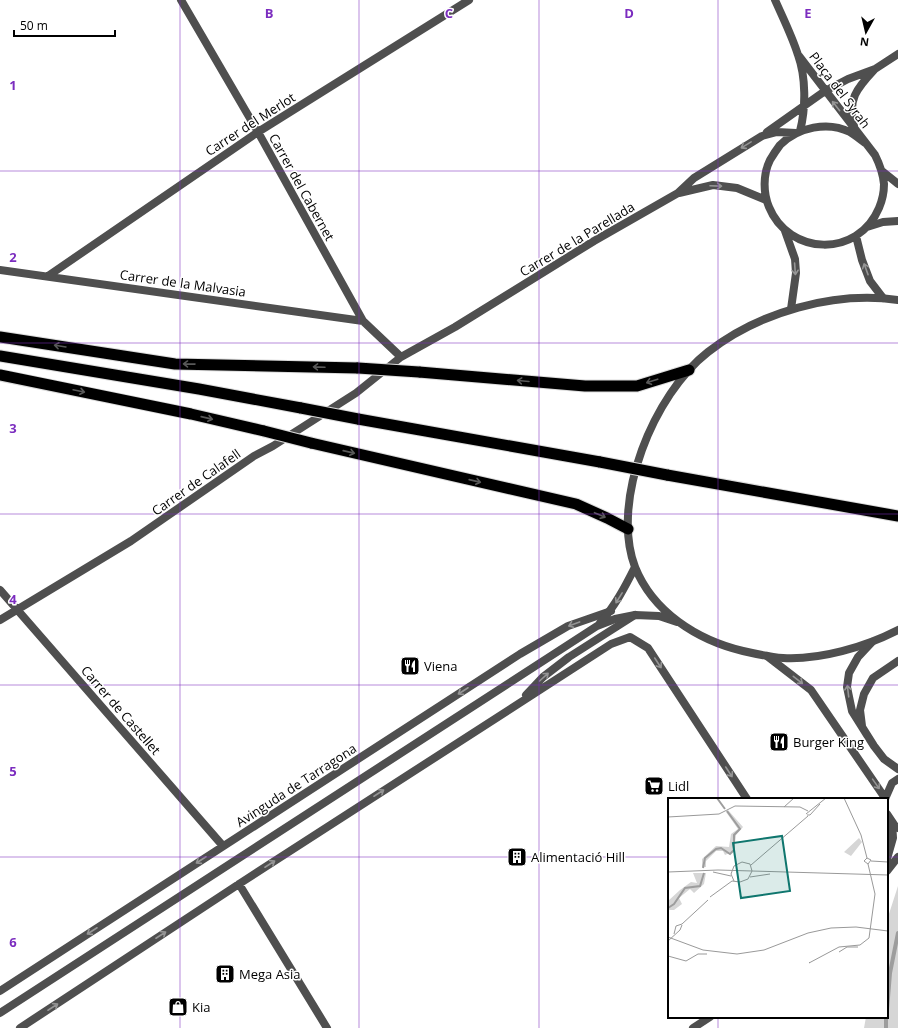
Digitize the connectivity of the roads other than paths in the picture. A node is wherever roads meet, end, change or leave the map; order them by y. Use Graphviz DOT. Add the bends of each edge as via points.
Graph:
graph roads {
  1 [pos="181,0"];
  2 [pos="470,0"];
  3 [pos="775,0"];
  4 [pos="898,54"];
  5 [pos="799,56"];
  6 [pos="875,69"];
  7 [pos="825,91"];
  8 [pos="804,106"];
  9 [pos="855,129"];
  10 [pos="258,132"];
  11 [pos="798,132"];
  12 [pos="762,136"];
  13 [pos="865,143"];
  14 [pos="882,171"];
  15 [pos="898,184"];
  16 [pos="678,193"];
  17 [pos="766,200"];
  18 [pos="898,221"];
  19 [pos="867,227"];
  20 [pos="785,231"];
  21 [pos="856,236"];
  22 [pos="0,270"];
  23 [pos="48,276"];
  24 [pos="883,298"];
  25 [pos="898,300"];
  26 [pos="791,309"];
  27 [pos="363,321"];
  28 [pos="0,337"];
  29 [pos="0,356"];
  30 [pos="401,357"];
  31 [pos="689,370"];
  32 [pos="0,375"];
  33 [pos="898,516"];
  34 [pos="628,530"];
  35 [pos="635,567"];
  36 [pos="0,590"];
  37 [pos="17,609"];
  38 [pos="611,611"];
  39 [pos="635,616"];
  40 [pos="0,620"];
  41 [pos="677,622"];
  42 [pos="597,626"];
  43 [pos="898,630"];
  44 [pos="872,642"];
  45 [pos="767,656"];
  46 [pos="898,661"];
  47 [pos="517,705"];
  48 [pos="862,727"];
  49 [pos="898,769"];
  50 [pos="898,779"];
  51 [pos="746,798"];
  52 [pos="885,798"];
  53 [pos="888,816"];
  54 [pos="892,822"];
  55 [pos="898,828"];
  56 [pos="223,846"];
  57 [pos="888,855"];
  58 [pos="898,857"];
  59 [pos="888,870"];
  60 [pos="239,884"];
  61 [pos="0,990"];
  62 [pos="0,1013"];
  63 [pos="708,1018"];
  64 [pos="20,1028"];
  65 [pos="328,1028"];
  66 [pos="693,1028"];
  1 -- 10 [label="street, Carrer del Cabernet"];
  2 -- 10 [label="street, Carrer del Merlot"];
  3 -- 5 [label="street"];
  4 -- 6 [label="street, Carrer de la Parellada"];
  5 -- 7 [label="street, Plaça del Syrah"];
  5 -- 8 [label="street, Plaça del Syrah"];
  6 -- 7 [label="street, Carrer de la Parellada"];
  6 -- 9 [label="street, Carrer de la Parellada" via="862,83 851,105"];
  7 -- 8 [label="street, Carrer de la Parellada"];
  9 -- 7 [label="street, Plaça del Syrah, one-way"];
  8 -- 11 [label="street, Plaça del Syrah" via="803,120"];
  8 -- 12 [label="street, Carrer de la Parellada"];
  9 -- 13 [label="street, Plaça del Syrah"];
  10 -- 23 [label="street, Carrer del Merlot"];
  10 -- 27 [label="street, Carrer del Cabernet"];
  11 -- 12 [label="street, Carrer de la Parellada" via="777,132"];
  11 -- 13 [label="street, Plaça del Syrah" via="814,127 833,127 850,132"];
  11 -- 17 [label="street, Plaça del Syrah" via="780,145 769,162 764,180"];
  12 -- 16 [label="street, Carrer de la Parellada, one-way" via="694,178"];
  13 -- 14 [label="street, Plaça del Syrah" via="876,155"];
  14 -- 15 [label="street"];
  14 -- 19 [label="street, Plaça del Syrah" via="882,201"];
  16 -- 17 [label="street, one-way" via="713,185 737,188"];
  16 -- 30 [label="street, Carrer de la Parellada"];
  17 -- 20 [label="street, Plaça del Syrah" via="773,217"];
  18 -- 19 [label="street"];
  19 -- 21 [label="street, Plaça del Syrah"];
  20 -- 21 [label="street, Plaça del Syrah" via="802,241 820,245 839,243"];
  20 -- 26 [label="street, Plaça del Syrah, one-way" via="796,273"];
  24 -- 21 [label="street, one-way" via="870,281"];
  22 -- 23 [label="street, Carrer de la Malvasia"];
  23 -- 27 [label="street, Carrer de la Malvasia"];
  24 -- 25 [label="street"];
  24 -- 26 [label="street" via="823,303"];
  26 -- 31 [label="street" via="756,322 726,339 707,352"];
  27 -- 30 [label="street, Carrer del Cabernet"];
  31 -- 28 [label="highway, one-way, bridge" via="637,386 593,386 358,368 176,364"];
  29 -- 33 [label="highway, bridge" via="200,389"];
  30 -- 37 [label="street, Carrer de Calafell" via="356,393 254,456 131,542"];
  31 -- 34 [label="street" via="657,414 646,438 636,465"];
  32 -- 34 [label="highway, one-way, bridge" via="191,414 576,504"];
  34 -- 35 [label="street"];
  35 -- 38 [label="street, one-way"];
  35 -- 41 [label="street" via="642,581"];
  36 -- 37 [label="street, Carrer de Castellet"];
  37 -- 40 [label="street, Carrer de Calafell"];
  37 -- 56 [label="street, Carrer de Castellet"];
  38 -- 42 [label="street"];
  38 -- 56 [label="street, Avinguda de Tarragona, one-way" via="568,626 520,654"];
  39 -- 41 [label="street" via="659,616"];
  39 -- 42 [label="street" via="615,619"];
  47 -- 39 [label="street, one-way" via="543,677 569,657"];
  41 -- 45 [label="street" via="711,640"];
  42 -- 62 [label="street"];
  43 -- 44 [label="street"];
  44 -- 45 [label="street" via="810,657"];
  48 -- 44 [label="street, one-way" via="852,711 847,687 849,673"];
  45 -- 52 [label="street, one-way" via="811,690"];
  46 -- 48 [label="street" via="873,678 864,694 860,710"];
  47 -- 51 [label="street, one-way" via="611,644 630,637 648,648"];
  60 -- 47 [label="street, one-way"];
  48 -- 49 [label="street" via="884,759"];
  50 -- 52 [label="street" via="892,784"];
  53 -- 54 [label="street"];
  54 -- 55 [label="street"];
  54 -- 57 [label="street"];
  56 -- 61 [label="street, Avinguda de Tarragona, one-way"];
  58 -- 59 [label="street"];
  64 -- 60 [label="street, one-way"];
  60 -- 65 [label="street"];
  63 -- 66 [label="street"];
}
